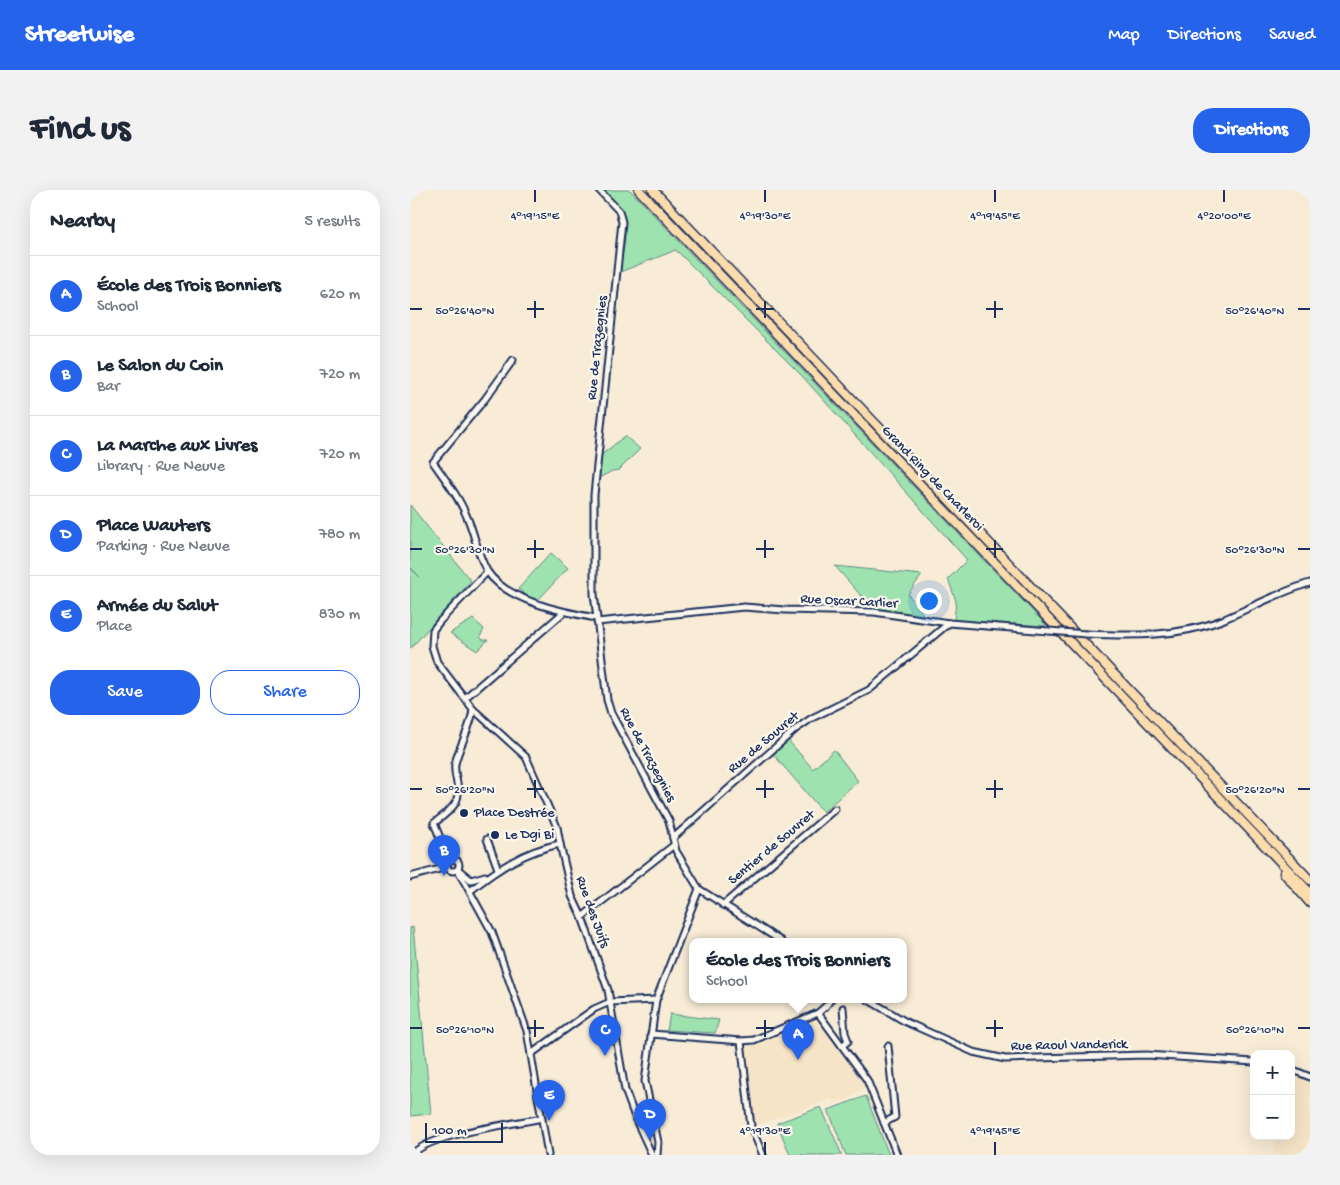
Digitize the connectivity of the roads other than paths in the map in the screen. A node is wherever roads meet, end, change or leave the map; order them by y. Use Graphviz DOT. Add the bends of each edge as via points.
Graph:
graph roads {
  1 [pos="599,190"];
  2 [pos="640,190"];
  3 [pos="653,190"];
  4 [pos="513,360"];
  5 [pos="487,572"];
  6 [pos="1310,584"];
  7 [pos="564,612"];
  8 [pos="596,620"];
  9 [pos="949,623"];
  10 [pos="465,698"];
  11 [pos="473,709"];
  12 [pos="835,809"];
  13 [pos="673,838"];
  14 [pos="487,839"];
  15 [pos="560,844"];
  16 [pos="674,845"];
  17 [pos="449,860"];
  18 [pos="1280,862"];
  19 [pos="447,867"];
  20 [pos="458,869"];
  21 [pos="498,869"];
  22 [pos="490,874"];
  23 [pos="410,877"];
  24 [pos="1310,880"];
  25 [pos="698,889"];
  26 [pos="470,891"];
  27 [pos="1310,893"];
  28 [pos="1310,903"];
  29 [pos="723,904"];
  30 [pos="582,917"];
  31 [pos="776,938"];
  32 [pos="656,1000"];
  33 [pos="610,1002"];
  34 [pos="828,1003"];
  35 [pos="874,1003"];
  36 [pos="843,1008"];
  37 [pos="818,1013"];
  38 [pos="651,1034"];
  39 [pos="741,1041"];
  40 [pos="842,1046"];
  41 [pos="888,1046"];
  42 [pos="531,1054"];
  43 [pos="1250,1062"];
  44 [pos="1295,1070"];
  45 [pos="1310,1077"];
  46 [pos="542,1118"];
  47 [pos="884,1123"];
  48 [pos="412,1155"];
  49 [pos="548,1155"];
  50 [pos="652,1155"];
  51 [pos="657,1155"];
  52 [pos="763,1155"];
  53 [pos="897,1155"];
  1 -- 8 [label="street, Rue de Trazegnies" via="621,215 622,232 594,495"];
  2 -- 18 [label="highway, Grand Ring de Charleroi"];
  3 -- 24 [label="highway, Grand Ring de Charleroi"];
  4 -- 5 [label="street" via="433,462 467,517"];
  5 -- 7 [label="street, Rue Oscar Carlier" via="526,600"];
  5 -- 10 [label="street, Rue des Juifs" via="433,630 432,646 437,662"];
  6 -- 9 [label="street, Rue Oscar Carlier, bridge" via="1188,630 1130,636"];
  7 -- 8 [label="street, Rue Oscar Carlier"];
  7 -- 10 [label="street"];
  8 -- 9 [label="street, Rue Oscar Carlier" via="744,607 874,612"];
  8 -- 13 [label="street, Rue de Trazegnies" via="611,713 669,821"];
  9 -- 13 [label="street, Rue de Souvret" via="869,690 796,729"];
  10 -- 11 [label="street, Rue des Juifs"];
  11 -- 15 [label="street, Rue des Juifs" via="526,757 557,827"];
  11 -- 17 [label="street" via="472,720 455,763 457,799 434,823"];
  12 -- 29 [label="street, Sentier de Souvret"];
  13 -- 16 [label="street, Rue de Trazegnies"];
  14 -- 21 [label="street"];
  15 -- 21 [label="street" via="525,855"];
  15 -- 30 [label="street, Rue des Juifs" via="572,896"];
  16 -- 25 [label="street, Rue de Trazegnies"];
  16 -- 30 [label="street"];
  17 -- 19 [label="street"];
  17 -- 20 [label="street" via="458,860"];
  18 -- 27 [label="highway, Grand Ring de Charleroi"];
  18 -- 28 [label="highway" via="1284,874"];
  19 -- 20 [label="street" via="453,871"];
  19 -- 23 [label="street"];
  20 -- 22 [label="street" via="471,880"];
  20 -- 26 [label="street"];
  21 -- 22 [label="street"];
  22 -- 26 [label="street"];
  25 -- 29 [label="street"];
  25 -- 32 [label="street"];
  26 -- 42 [label="street" via="492,932 527,1031"];
  29 -- 31 [label="street"];
  30 -- 33 [label="street, Rue des Juifs"];
  32 -- 33 [label="street"];
  32 -- 38 [label="street"];
  33 -- 42 [label="street" via="594,1009"];
  33 -- 50 [label="street, Rue des Juifs" via="625,1090"];
  34 -- 37 [label="street"];
  35 -- 43 [label="street, Rue Raoul Vanderick" via="906,1022 973,1052 1005,1059 1146,1055"];
  36 -- 40 [label="street" via="848,1041"];
  37 -- 39 [label="street" via="754,1040"];
  37 -- 40 [label="street"];
  38 -- 39 [label="street"];
  38 -- 51 [label="street" via="645,1081 658,1142"];
  39 -- 52 [label="street" via="752,1127"];
  40 -- 47 [label="street" via="867,1080"];
  41 -- 47 [label="street" via="895,1117"];
  42 -- 46 [label="street"];
  44 -- 45 [label="street"];
  46 -- 48 [label="street" via="433,1140"];
  46 -- 49 [label="street"];
  47 -- 53 [label="street"];
}
